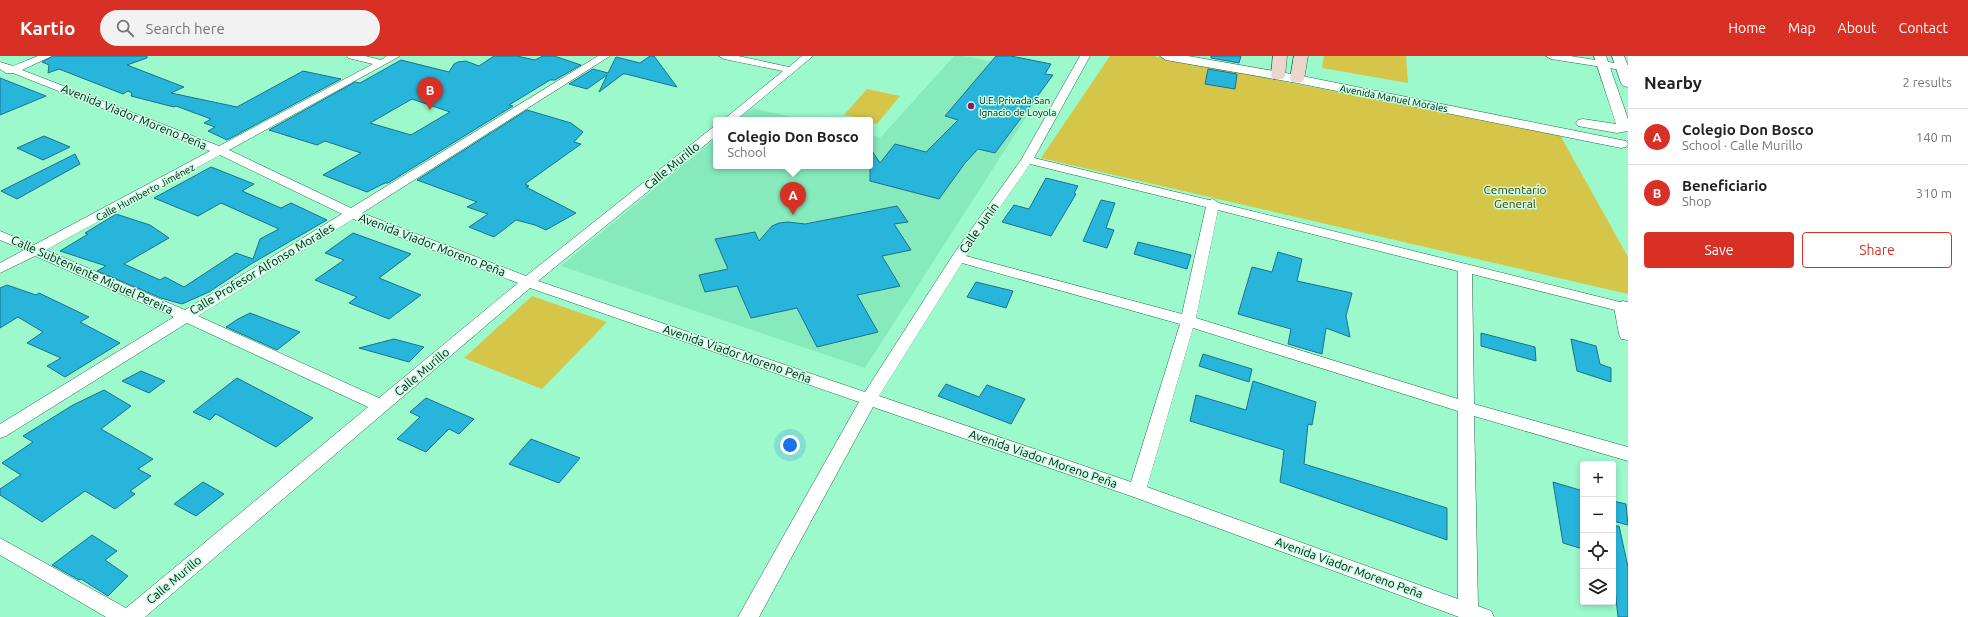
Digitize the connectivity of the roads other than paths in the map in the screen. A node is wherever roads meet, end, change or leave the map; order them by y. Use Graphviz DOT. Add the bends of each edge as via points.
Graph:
graph roads {
  1 [pos="47,56"];
  2 [pos="352,56"];
  3 [pos="395,56"];
  4 [pos="605,56"];
  5 [pos="724,56"];
  6 [pos="808,56"];
  7 [pos="1085,56"];
  8 [pos="1166,56"];
  9 [pos="1210,56"];
  10 [pos="1301,56"];
  11 [pos="1551,56"];
  12 [pos="1601,60"];
  13 [pos="382,62"];
  14 [pos="1622,64"];
  15 [pos="1279,67"];
  16 [pos="5,70"];
  17 [pos="790,70"];
  18 [pos="1298,75"];
  19 [pos="1628,83"];
  20 [pos="733,117"];
  21 [pos="1623,129"];
  22 [pos="713,132"];
  23 [pos="1625,145"];
  24 [pos="221,151"];
  25 [pos="1027,160"];
  26 [pos="1213,204"];
  27 [pos="352,214"];
  28 [pos="0,235"];
  29 [pos="36,250"];
  30 [pos="958,258"];
  31 [pos="0,269"];
  32 [pos="1465,269"];
  33 [pos="528,282"];
  34 [pos="1626,308"];
  35 [pos="185,316"];
  36 [pos="1188,321"];
  37 [pos="1628,334"];
  38 [pos="869,399"];
  39 [pos="381,406"];
  40 [pos="1467,408"];
  41 [pos="0,432"];
  42 [pos="1628,454"];
  43 [pos="1136,491"];
  44 [pos="0,546"];
  45 [pos="1468,611"];
  46 [pos="124,617"];
  47 [pos="130,617"];
  48 [pos="748,617"];
  49 [pos="1484,617"];
  1 -- 16 [label="street"];
  2 -- 13 [label="street"];
  3 -- 13 [label="street, Calle Humberto Jiménez"];
  4 -- 27 [label="street, Calle Profesor Alfonso Morales"];
  5 -- 17 [label="street"];
  6 -- 17 [label="street"];
  7 -- 25 [label="street, Calle Junín"];
  8 -- 15 [label="street, Avenida Manuel Morales"];
  9 -- 15 [label="street, Avenida Manuel Morales"];
  10 -- 18 [label="main road"];
  11 -- 12 [label="street"];
  12 -- 14 [label="street"];
  12 -- 21 [label="street"];
  13 -- 24 [label="street, Calle Humberto Jiménez"];
  14 -- 19 [label="street"];
  15 -- 18 [label="street, Avenida Manuel Morales"];
  16 -- 24 [label="street, Avenida Viador Moreno Peña"];
  17 -- 20 [label="street"];
  18 -- 21 [label="street, Avenida Manuel Morales"];
  18 -- 23 [label="street, Avenida Manuel Morales"];
  21 -- 23 [label="street" via="1610,133"];
  22 -- 33 [label="street, Calle Murillo"];
  24 -- 27 [label="street, Avenida Viador Moreno Peña"];
  24 -- 29 [label="street, Calle Humberto Jiménez"];
  25 -- 26 [label="street"];
  25 -- 30 [label="street, Calle Junín"];
  26 -- 32 [label="street"];
  26 -- 36 [label="street"];
  27 -- 33 [label="street, Avenida Viador Moreno Peña"];
  27 -- 35 [label="street, Calle Profesor Alfonso Morales"];
  28 -- 29 [label="street, Calle Subteniente Miguel Pereira"];
  29 -- 31 [label="street, Calle Humberto Jiménez"];
  29 -- 35 [label="street, Calle Subteniente Miguel Pereira"];
  30 -- 36 [label="street"];
  30 -- 38 [label="street, Calle Junín"];
  32 -- 34 [label="street"];
  32 -- 40 [label="street"];
  33 -- 38 [label="street, Avenida Viador Moreno Peña"];
  33 -- 39 [label="street, Calle Murillo"];
  34 -- 37 [label="street"];
  35 -- 39 [label="street, Calle Subteniente Miguel Pereira"];
  35 -- 41 [label="street, Calle Profesor Alfonso Morales"];
  36 -- 40 [label="street"];
  36 -- 43 [label="street"];
  38 -- 43 [label="street, Avenida Viador Moreno Peña"];
  38 -- 48 [label="street, Calle Junín"];
  39 -- 47 [label="street, Calle Murillo"];
  40 -- 42 [label="street"];
  40 -- 45 [label="street"];
  43 -- 45 [label="street, Avenida Viador Moreno Peña"];
  44 -- 46 [label="street"];
  45 -- 49 [label="street, Avenida Viador Moreno Peña"];
}
